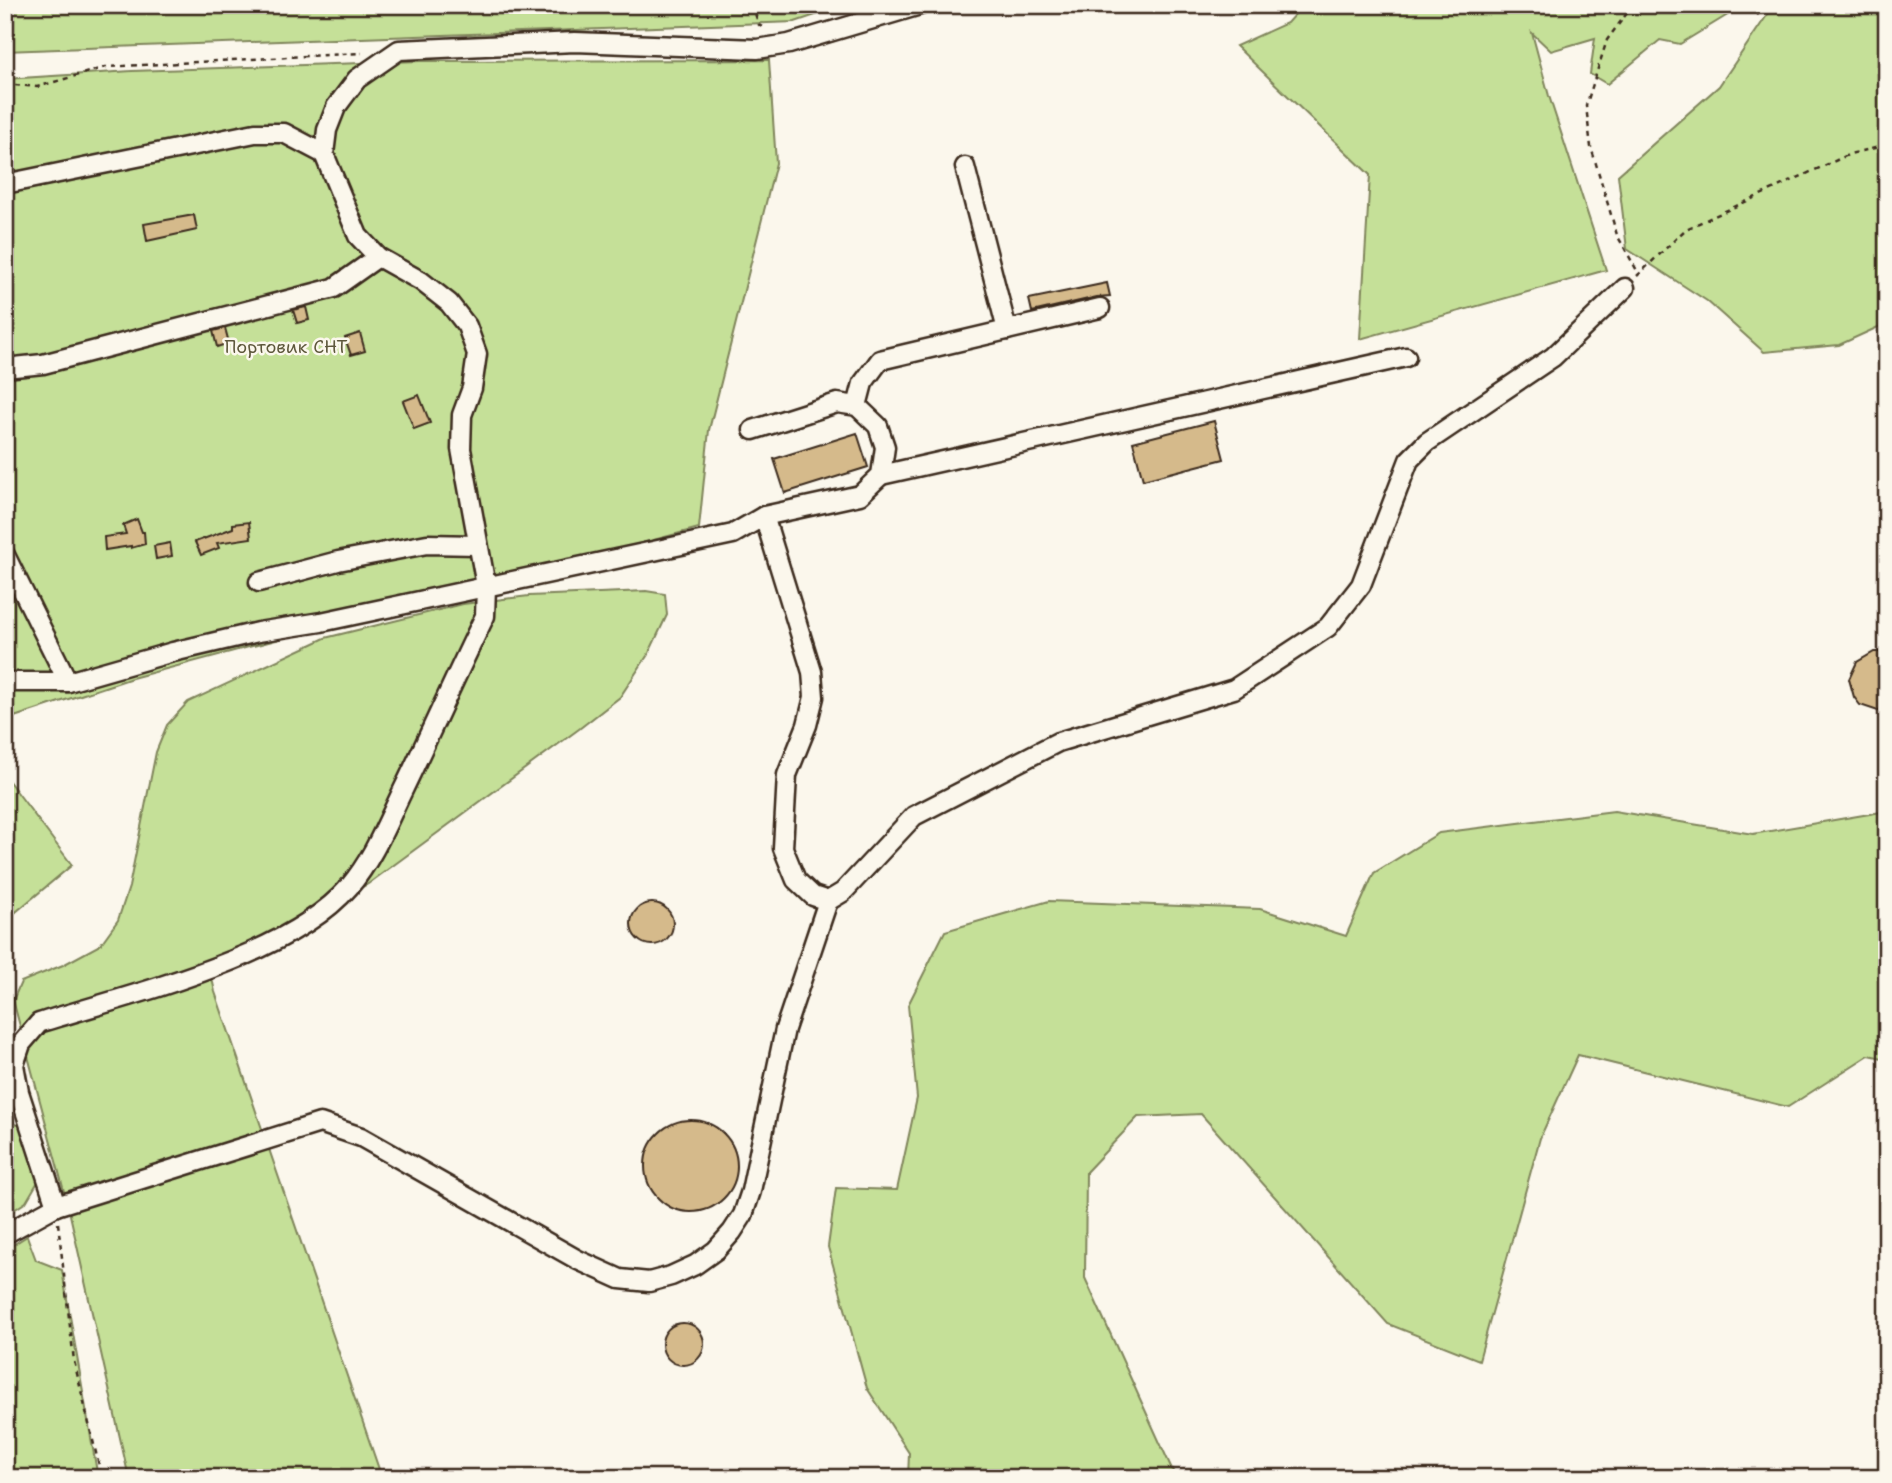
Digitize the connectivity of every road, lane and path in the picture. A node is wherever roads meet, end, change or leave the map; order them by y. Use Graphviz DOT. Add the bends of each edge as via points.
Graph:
graph roads {
  1 [pos="752,5"];
  2 [pos="920,5"];
  3 [pos="1633,5"];
  4 [pos="1768,5"];
  5 [pos="1757,15"];
  6 [pos="789,44"];
  7 [pos="363,53"];
  8 [pos="5,84"];
  9 [pos="1887,145"];
  10 [pos="324,154"];
  11 [pos="965,167"];
  12 [pos="5,184"];
  13 [pos="378,257"];
  14 [pos="1639,274"];
  15 [pos="1625,288"];
  16 [pos="1100,308"];
  17 [pos="1007,330"];
  18 [pos="1406,357"];
  19 [pos="5,368"];
  20 [pos="857,406"];
  21 [pos="753,430"];
  22 [pos="881,475"];
  23 [pos="764,516"];
  24 [pos="477,545"];
  25 [pos="5,555"];
  26 [pos="259,582"];
  27 [pos="486,586"];
  28 [pos="5,682"];
  29 [pos="68,682"];
  30 [pos="828,901"];
  31 [pos="56,1206"];
  32 [pos="5,1234"];
  33 [pos="1887,1469"];
  34 [pos="102,1478"];
  35 [pos="1881,1478"];
  1 -- 6 [label="path" via="759,25"];
  2 -- 6 [label="street"];
  3 -- 14 [label="path" via="1607,40 1586,106 1591,147 1617,235"];
  4 -- 5 [label="path"];
  6 -- 10 [label="street" via="757,49 575,42 399,50 357,79 335,107"];
  7 -- 8 [label="path" via="106,67 37,87"];
  9 -- 14 [label="path" via="1850,154 1686,229"];
  10 -- 12 [label="street" via="284,133 255,133"];
  10 -- 13 [label="street" via="358,236"];
  11 -- 17 [label="street"];
  13 -- 19 [label="street" via="334,288 43,364"];
  13 -- 24 [label="street" via="449,303 467,326 477,354 462,415 461,449"];
  14 -- 15 [label="path"];
  15 -- 30 [label="street" via="1553,357 1427,442 1409,460 1361,585 1328,627 1234,690 1058,742 914,816 843,892"];
  16 -- 17 [label="street"];
  17 -- 20 [label="street" via="880,360 863,383"];
  18 -- 22 [label="street"];
  20 -- 21 [label="street" via="837,402"];
  20 -- 22 [label="street" via="878,426 885,447"];
  22 -- 23 [label="street" via="860,495"];
  23 -- 27 [label="street" via="733,534"];
  23 -- 30 [label="street" via="812,672 814,697 786,775 783,848 796,880 813,896"];
  24 -- 26 [label="street" via="427,544"];
  24 -- 27 [label="street"];
  25 -- 29 [label="street"];
  27 -- 29 [label="street" via="258,632"];
  27 -- 31 [label="street" via="485,616 377,844 327,909 233,960 40,1023 21,1044 14,1065 19,1092"];
  28 -- 29 [label="street"];
  30 -- 31 [label="street" via="785,1029 743,1215 716,1250 671,1276 649,1282 620,1279 578,1260 361,1137 320,1123"];
  31 -- 32 [label="street"];
  31 -- 34 [label="path" via="74,1361"];
  33 -- 35 [label="path"];
}
